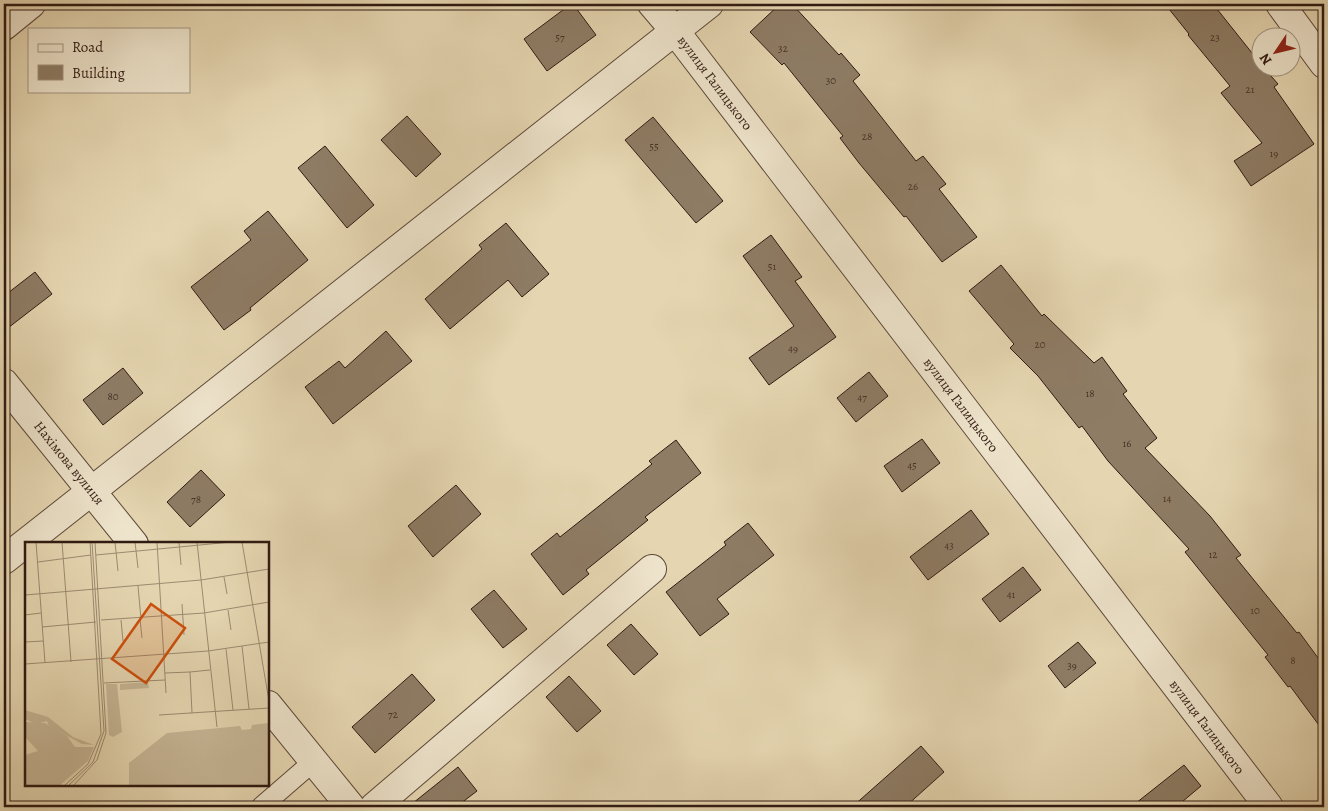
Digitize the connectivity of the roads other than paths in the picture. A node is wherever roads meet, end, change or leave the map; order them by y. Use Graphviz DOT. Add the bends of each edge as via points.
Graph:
graph roads {
  1 [pos="30,4"];
  2 [pos="652,4"];
  3 [pos="709,4"];
  4 [pos="1280,4"];
  5 [pos="4,26"];
  6 [pos="675,31"];
  7 [pos="1324,64"];
  8 [pos="4,383"];
  9 [pos="91,491"];
  10 [pos="27,542"];
  11 [pos="132,542"];
  12 [pos="25,543"];
  13 [pos="4,560"];
  14 [pos="652,569"];
  15 [pos="269,706"];
  16 [pos="314,761"];
  17 [pos="261,807"];
  18 [pos="356,807"];
  19 [pos="1269,807"];
  1 -- 5 [label="street"];
  2 -- 6 [label="street, вулиця Галицького"];
  3 -- 6 [label="street"];
  4 -- 7 [label="street"];
  6 -- 9 [label="street"];
  6 -- 19 [label="street, вулиця Галицького"];
  8 -- 9 [label="street, Нахімова вулиця"];
  9 -- 10 [label="street"];
  9 -- 11 [label="street, Нахімова вулиця"];
  12 -- 13 [label="street"];
  14 -- 18 [label="street"];
  15 -- 16 [label="street"];
  16 -- 17 [label="lane"];
  16 -- 18 [label="street"];
}
